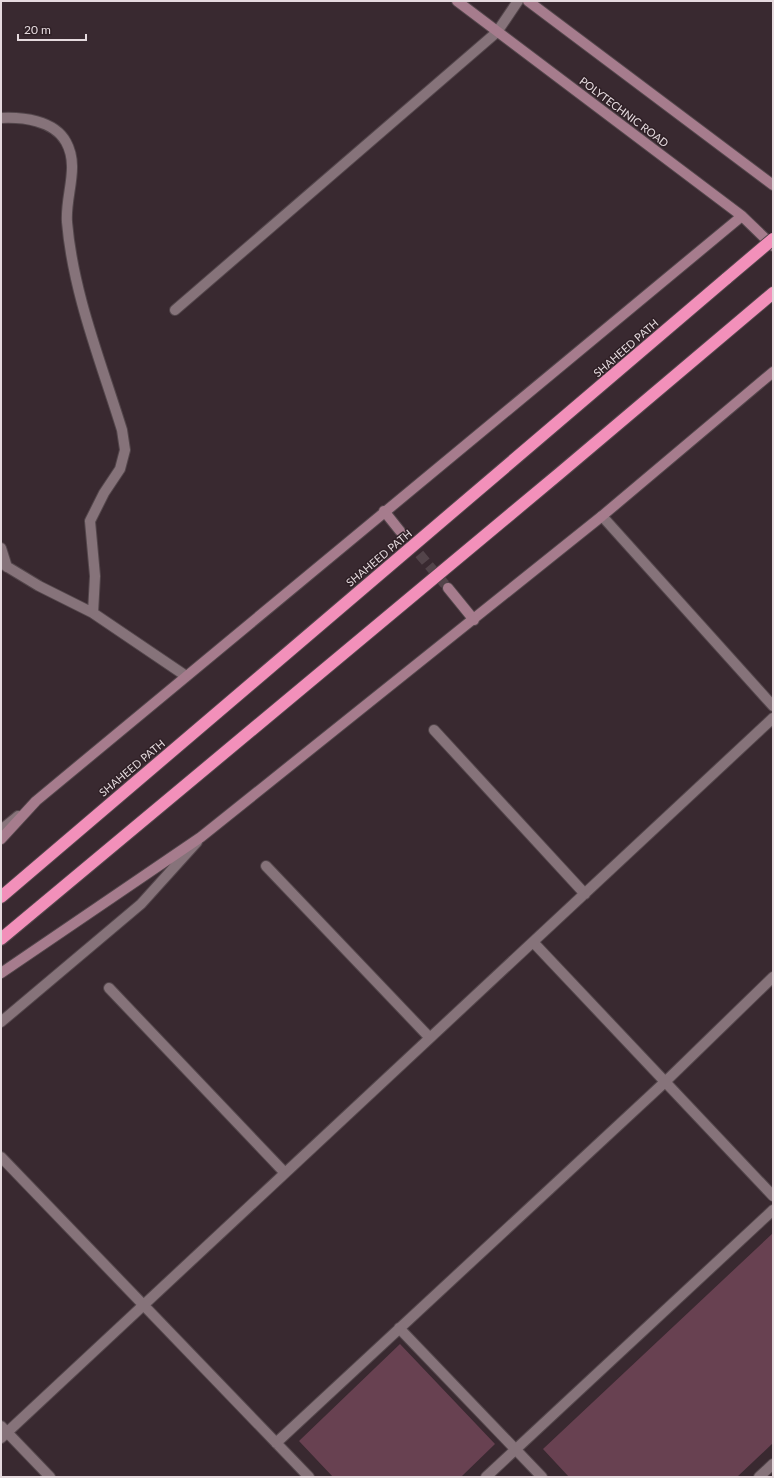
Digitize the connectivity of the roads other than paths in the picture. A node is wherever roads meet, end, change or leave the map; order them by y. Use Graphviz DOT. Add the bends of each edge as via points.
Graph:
graph roads {
  1 [pos="518,1"];
  2 [pos="528,1"];
  3 [pos="463,3"];
  4 [pos="497,32"];
  5 [pos="1,118"];
  6 [pos="773,185"];
  7 [pos="742,216"];
  8 [pos="773,239"];
  9 [pos="773,246"];
  10 [pos="773,293"];
  11 [pos="175,310"];
  12 [pos="773,372"];
  13 [pos="384,511"];
  14 [pos="602,516"];
  15 [pos="400,531"];
  16 [pos="1,548"];
  17 [pos="4,565"];
  18 [pos="448,588"];
  19 [pos="93,613"];
  20 [pos="474,620"];
  21 [pos="186,676"];
  22 [pos="773,706"];
  23 [pos="773,718"];
  24 [pos="434,730"];
  25 [pos="36,801"];
  26 [pos="1,830"];
  27 [pos="201,837"];
  28 [pos="1,839"];
  29 [pos="266,866"];
  30 [pos="585,894"];
  31 [pos="1,897"];
  32 [pos="1,939"];
  33 [pos="533,942"];
  34 [pos="1,973"];
  35 [pos="773,977"];
  36 [pos="109,988"];
  37 [pos="1,1022"];
  38 [pos="430,1038"];
  39 [pos="665,1082"];
  40 [pos="1,1157"];
  41 [pos="285,1173"];
  42 [pos="773,1196"];
  43 [pos="773,1210"];
  44 [pos="143,1305"];
  45 [pos="399,1328"];
  46 [pos="3,1432"];
  47 [pos="276,1443"];
  48 [pos="516,1450"];
  49 [pos="773,1464"];
  50 [pos="50,1477"];
  51 [pos="309,1477"];
  52 [pos="486,1477"];
  53 [pos="542,1477"];
  54 [pos="759,1477"];
  1 -- 4 [label="street"];
  2 -- 6 [label="street"];
  3 -- 4 [label="street, POLYTECHNIC ROAD"];
  4 -- 7 [label="street, POLYTECHNIC ROAD"];
  4 -- 11 [label="street"];
  5 -- 19 [label="street" via="19,117 52,127 66,141 72,164 67,221 78,290 122,430 125,450 120,469 104,492 90,520 95,576"];
  7 -- 9 [label="street, POLYTECHNIC ROAD"];
  7 -- 13 [label="street"];
  8 -- 31 [label="highway, SHAHEED PATH, bridge"];
  10 -- 32 [label="highway"];
  12 -- 14 [label="street"];
  13 -- 15 [label="street"];
  13 -- 21 [label="street"];
  14 -- 20 [label="street"];
  14 -- 22 [label="street"];
  16 -- 17 [label="street"];
  17 -- 19 [label="street"];
  18 -- 20 [label="street"];
  19 -- 21 [label="street"];
  20 -- 27 [label="street"];
  21 -- 25 [label="street"];
  23 -- 30 [label="street"];
  24 -- 30 [label="street"];
  25 -- 26 [label="street"];
  25 -- 28 [label="street"];
  27 -- 34 [label="street"];
  27 -- 37 [label="street" via="141,904"];
  29 -- 38 [label="street"];
  30 -- 33 [label="street"];
  33 -- 38 [label="street"];
  33 -- 39 [label="street"];
  35 -- 39 [label="street"];
  36 -- 41 [label="street"];
  38 -- 41 [label="street"];
  39 -- 42 [label="street"];
  39 -- 45 [label="street"];
  40 -- 44 [label="street"];
  41 -- 44 [label="street"];
  43 -- 48 [label="street"];
  44 -- 46 [label="street"];
  44 -- 47 [label="street"];
  45 -- 47 [label="street"];
  45 -- 48 [label="street"];
  46 -- 50 [label="street"];
  47 -- 51 [label="street"];
  48 -- 52 [label="street"];
  48 -- 53 [label="street"];
  49 -- 54 [label="street"];
}
